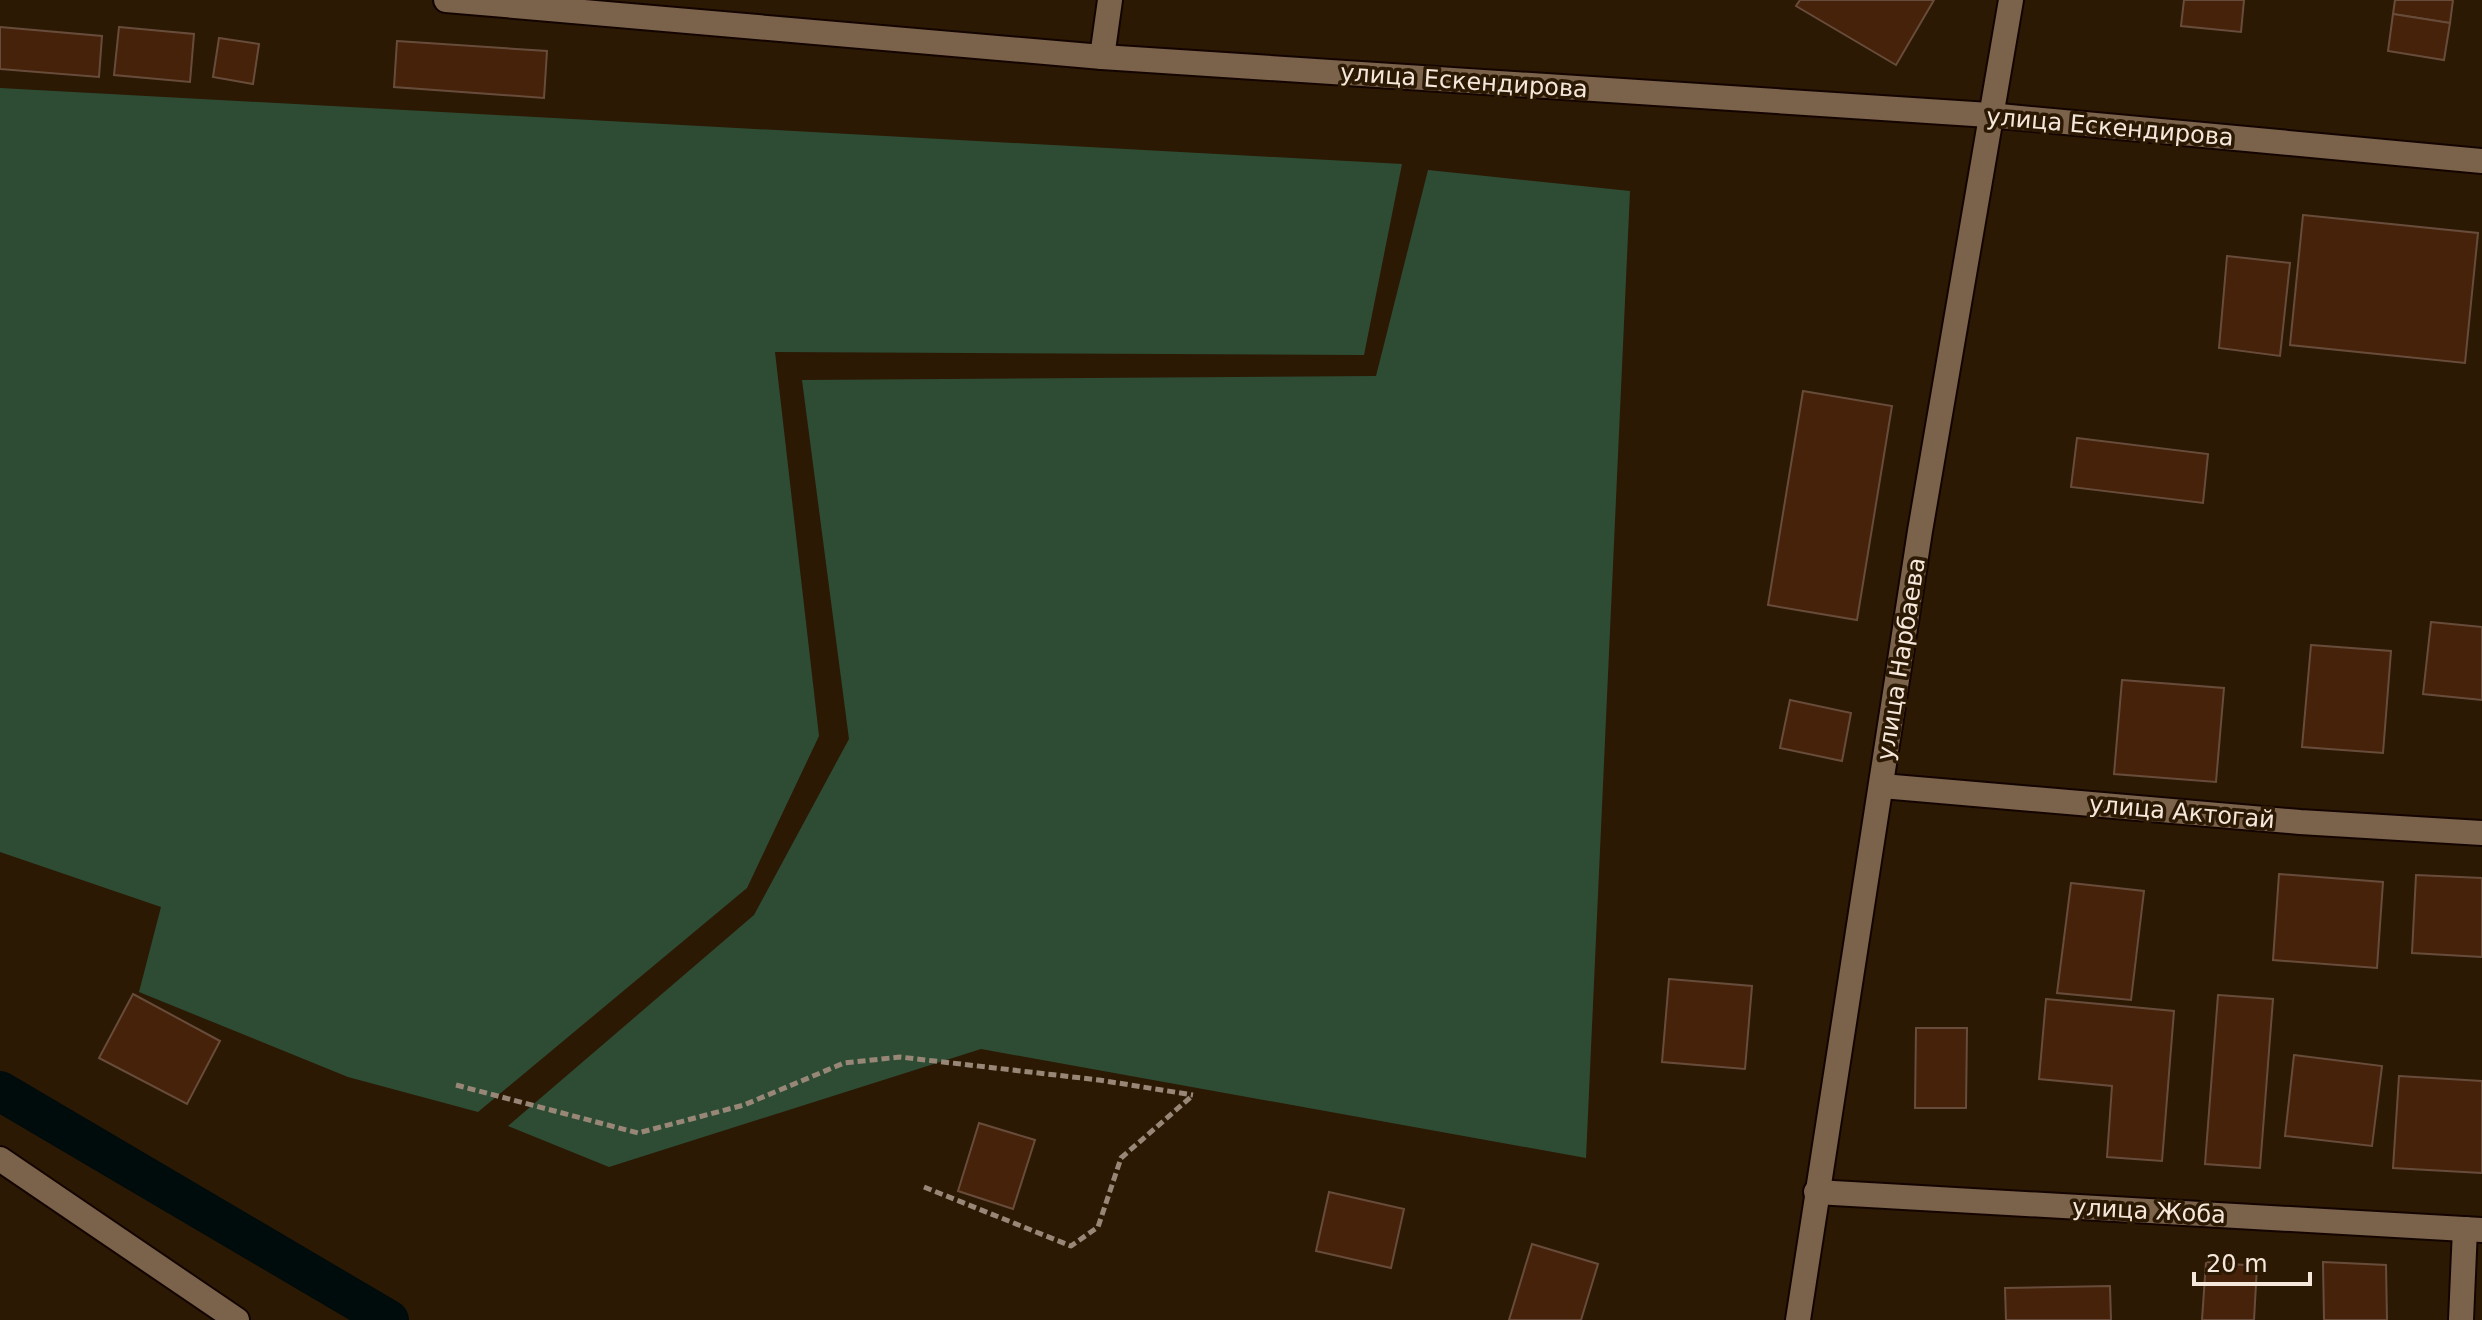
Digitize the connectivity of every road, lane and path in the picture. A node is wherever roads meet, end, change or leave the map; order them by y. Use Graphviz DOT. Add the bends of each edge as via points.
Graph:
graph roads {
  1 [pos="446,0"];
  2 [pos="1110,0"];
  3 [pos="2011,0"];
  4 [pos="1102,57"];
  5 [pos="1989,115"];
  6 [pos="2482,161"];
  7 [pos="1882,786"];
  8 [pos="2482,833"];
  9 [pos="456,1085"];
  10 [pos="0,1159"];
  11 [pos="924,1187"];
  12 [pos="1816,1192"];
  13 [pos="2474,1229"];
  14 [pos="237,1320"];
  15 [pos="1798,1320"];
  16 [pos="2461,1320"];
  1 -- 4 [label="street, улица Ескендирова"];
  2 -- 4 [label="street"];
  3 -- 5 [label="street, улица Нарбаева"];
  4 -- 5 [label="street, улица Ескендирова"];
  5 -- 6 [label="street, улица Ескендирова"];
  5 -- 7 [label="street, улица Нарбаева"];
  7 -- 8 [label="street, улица Актогай"];
  7 -- 12 [label="street, улица Нарбаева"];
  9 -- 11 [label="path" via="638,1133 744,1105 844,1063 900,1057 1193,1095 1121,1158 1098,1227 1071,1246"];
  10 -- 14 [label="street"];
  12 -- 13 [label="street, улица Жоба"];
  12 -- 15 [label="street, улица Нарбаева"];
  13 -- 16 [label="street"];
}
